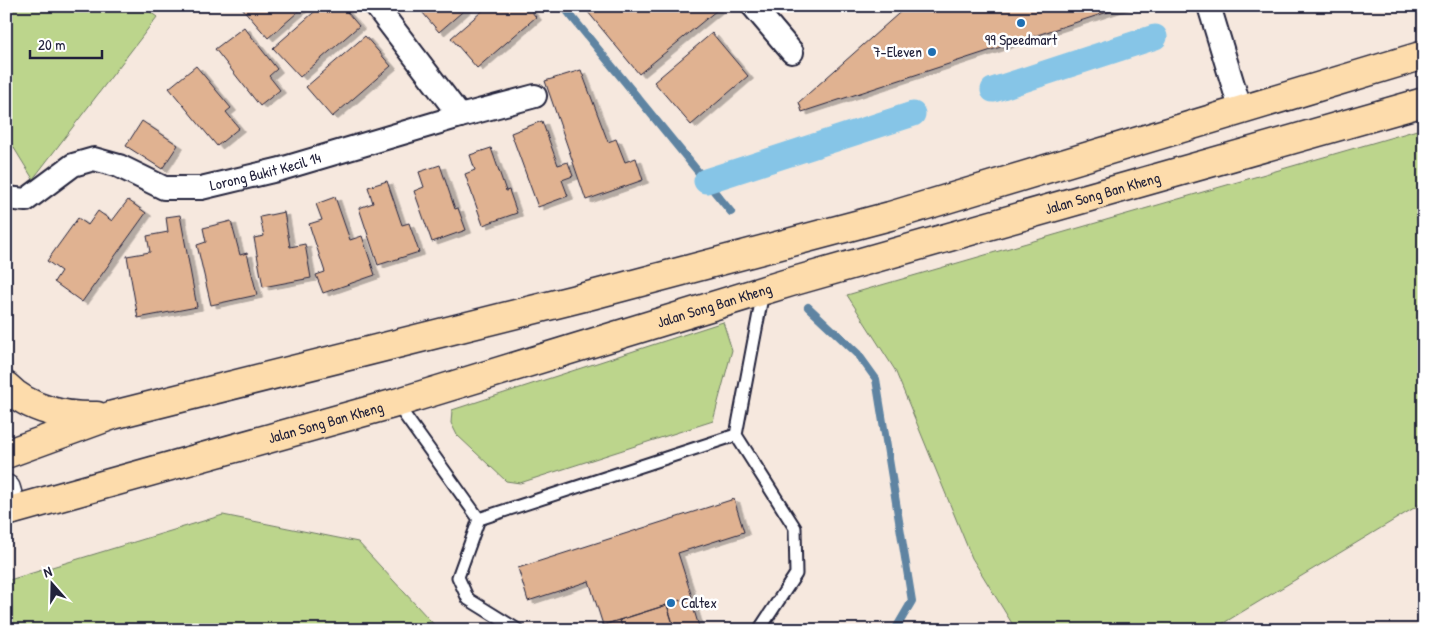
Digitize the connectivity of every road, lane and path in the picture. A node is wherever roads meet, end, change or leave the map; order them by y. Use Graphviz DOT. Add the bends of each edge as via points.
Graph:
graph roads {
  1 [pos="376,6"];
  2 [pos="753,6"];
  3 [pos="1209,6"];
  4 [pos="792,52"];
  5 [pos="1424,55"];
  6 [pos="535,96"];
  7 [pos="1424,102"];
  8 [pos="1241,112"];
  9 [pos="460,116"];
  10 [pos="6,198"];
  11 [pos="764,290"];
  12 [pos="6,386"];
  13 [pos="396,403"];
  14 [pos="113,415"];
  15 [pos="736,436"];
  16 [pos="6,454"];
  17 [pos="8,503"];
  18 [pos="479,519"];
  19 [pos="518,630"];
  20 [pos="759,630"];
  1 -- 9 [label="street"];
  2 -- 4 [label="street"];
  3 -- 8 [label="street"];
  5 -- 8 [label="main road"];
  6 -- 9 [label="street, Lorong Bukit Kecil 14"];
  7 -- 11 [label="main road, Jalan Song Ban Kheng"];
  8 -- 14 [label="main road" via="880,218"];
  9 -- 10 [label="street, Lorong Bukit Kecil 14" via="281,169 201,188 164,188 119,166 94,159 73,164 26,200"];
  11 -- 13 [label="main road, Jalan Song Ban Kheng"];
  11 -- 15 [label="lane"];
  12 -- 14 [label="main road" via="30,404 74,417"];
  13 -- 17 [label="main road, Jalan Song Ban Kheng"];
  13 -- 18 [label="lane"];
  14 -- 16 [label="main road"];
  15 -- 18 [label="lane"];
  15 -- 20 [label="lane" via="795,528 796,574"];
  18 -- 19 [label="lane" via="458,577 468,599"];
}
